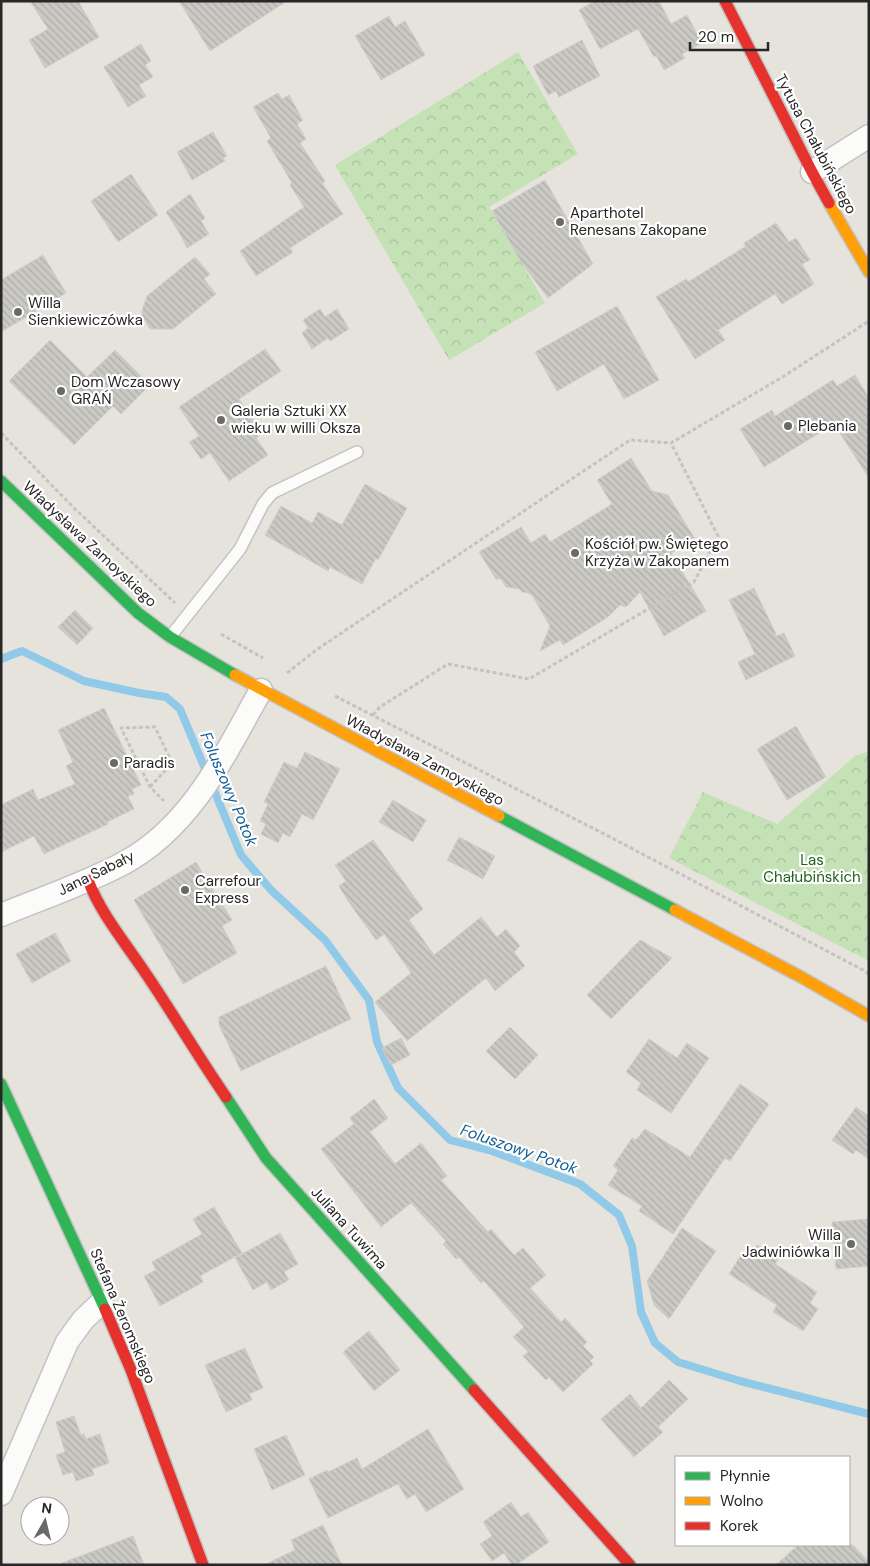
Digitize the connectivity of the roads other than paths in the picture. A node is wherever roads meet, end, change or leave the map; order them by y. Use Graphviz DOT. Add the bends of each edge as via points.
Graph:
graph roads {
  1 [pos="725,1"];
  2 [pos="869,136"];
  3 [pos="812,172"];
  4 [pos="869,272"];
  5 [pos="357,452"];
  6 [pos="1,481"];
  7 [pos="170,638"];
  8 [pos="261,690"];
  9 [pos="88,880"];
  10 [pos="1,914"];
  11 [pos="869,1016"];
  12 [pos="1,1084"];
  13 [pos="102,1302"];
  14 [pos="1,1494"];
  15 [pos="203,1565"];
  16 [pos="630,1565"];
  1 -- 3 [label="street, Tytusa Chałubińskiego"];
  2 -- 3 [label="street"];
  3 -- 4 [label="street, Tytusa Chałubińskiego"];
  5 -- 7 [label="lane" via="272,493 240,549"];
  6 -- 7 [label="street, Władysława Zamoyskiego" via="124,600"];
  7 -- 8 [label="street, Władysława Zamoyskiego"];
  8 -- 9 [label="street, Jana Sabały" via="207,785 189,808 142,851"];
  8 -- 11 [label="street, Władysława Zamoyskiego"];
  9 -- 10 [label="street, Jana Sabały"];
  9 -- 16 [label="street, Juliana Tuwima" via="126,947 266,1158"];
  12 -- 13 [label="street, Stefana Żeromskiego"];
  13 -- 14 [label="street" via="67,1342"];
  13 -- 15 [label="street, Stefana Żeromskiego" via="131,1370"];
}
